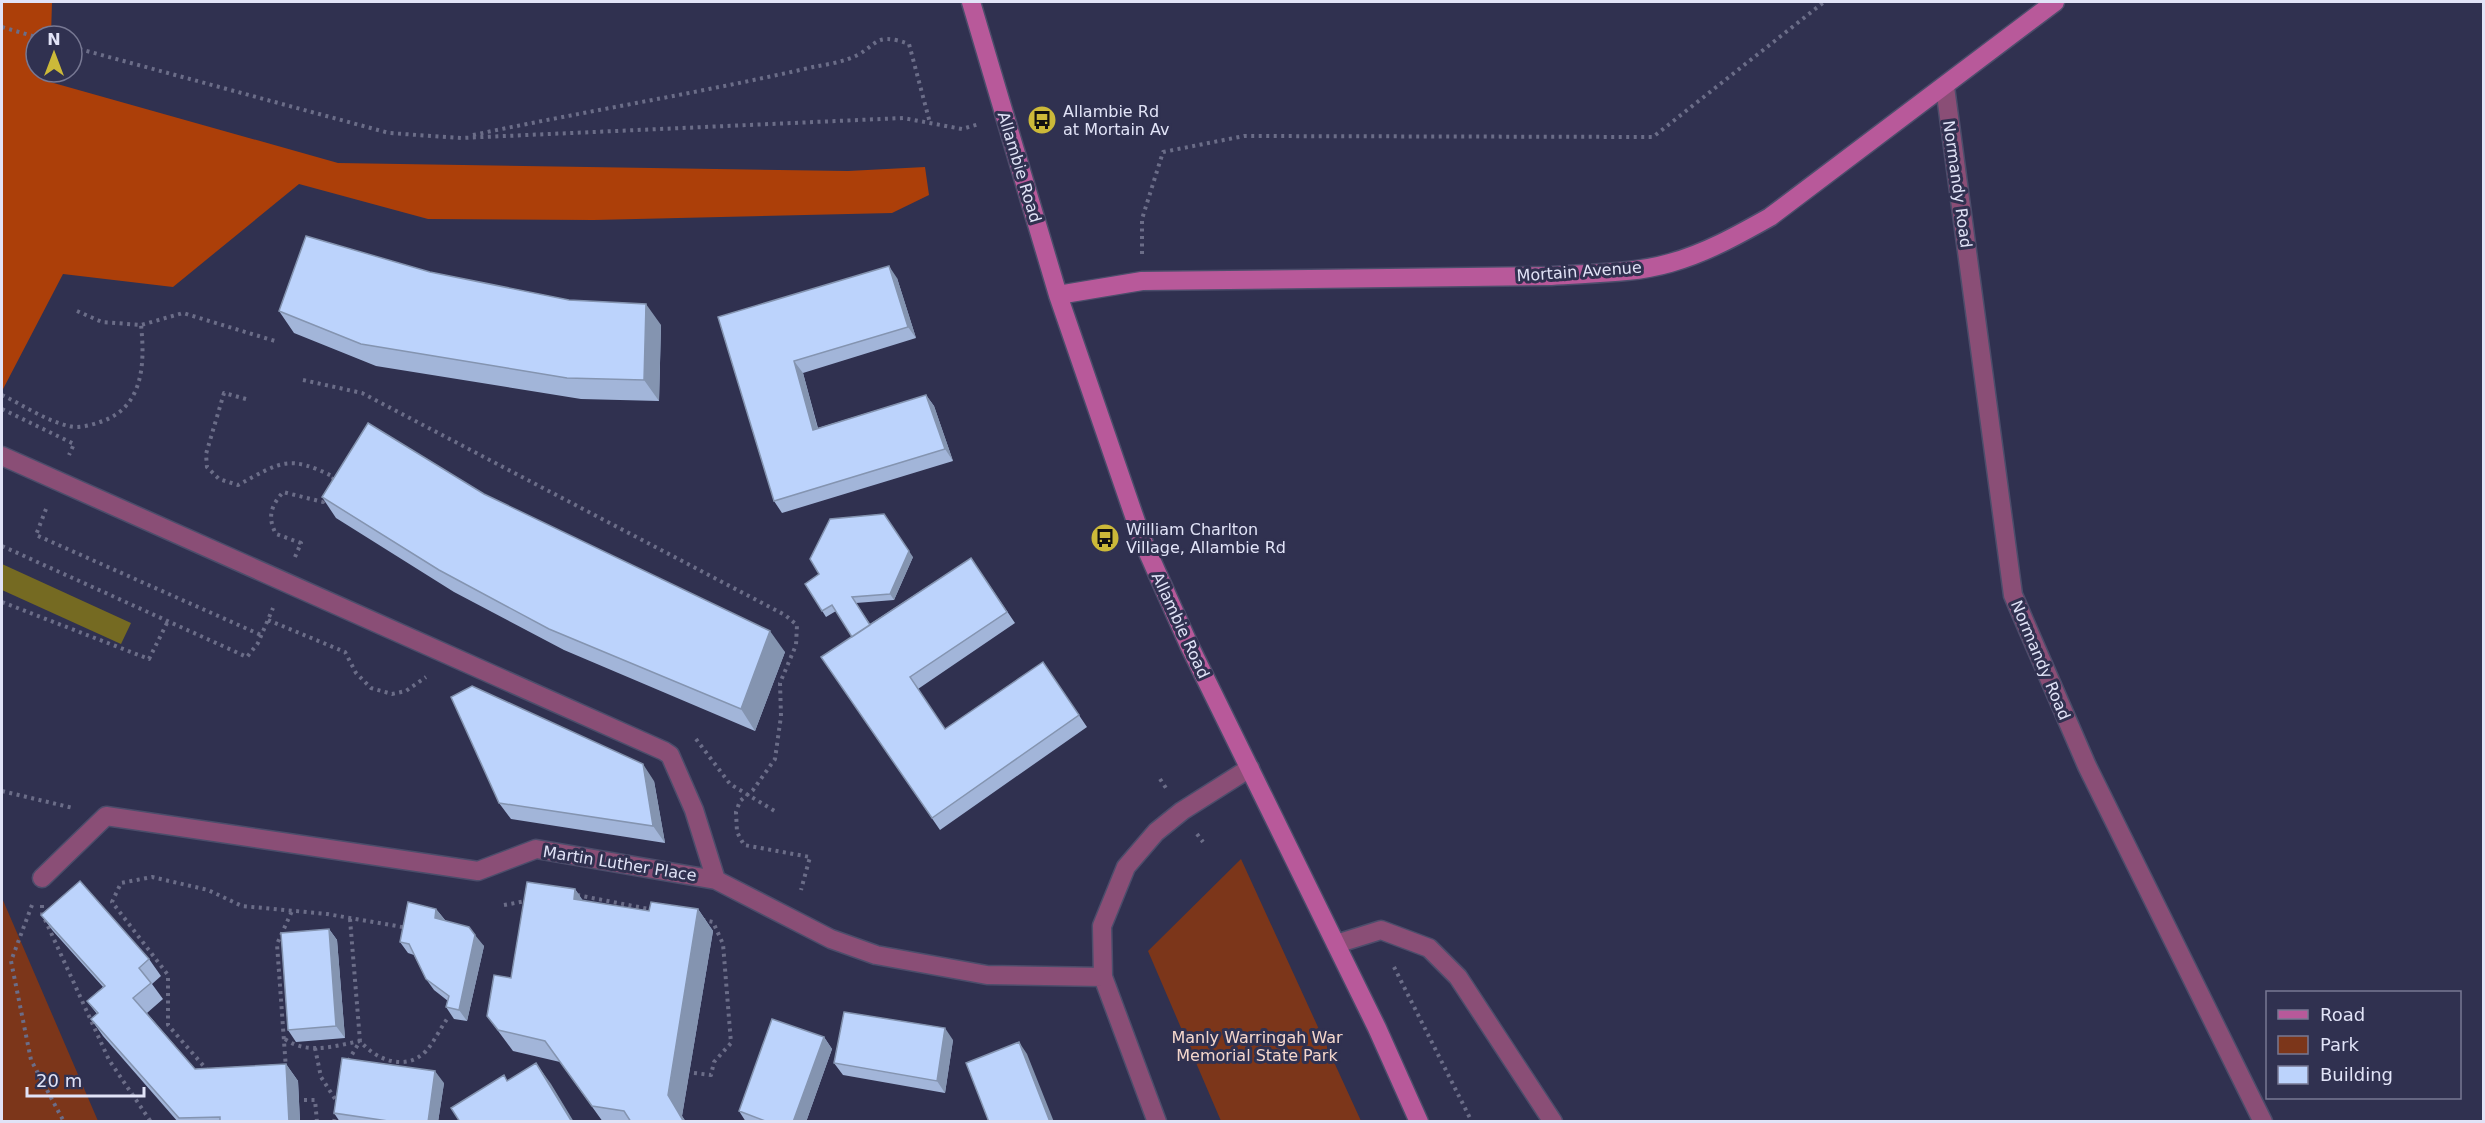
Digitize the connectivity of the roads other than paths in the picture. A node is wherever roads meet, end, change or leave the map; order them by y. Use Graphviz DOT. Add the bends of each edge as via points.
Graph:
graph roads {
  1 [pos="971,2"];
  2 [pos="2055,2"];
  3 [pos="1944,87"];
  4 [pos="1058,295"];
  5 [pos="2,456"];
  6 [pos="1250,768"];
  7 [pos="42,878"];
  8 [pos="716,880"];
  9 [pos="1336,944"];
  10 [pos="1103,977"];
  11 [pos="1157,1122"];
  12 [pos="1419,1122"];
  13 [pos="1554,1122"];
  14 [pos="2263,1122"];
  1 -- 4 [label="main road, Allambie Road"];
  2 -- 3 [label="main road, Mortain Avenue"];
  3 -- 4 [label="main road, Mortain Avenue" via="1770,217 1722,244 1670,263 1551,276 1142,281"];
  3 -- 14 [label="street, Normandy Road" via="2013,595 2087,766"];
  4 -- 6 [label="main road, Allambie Road" via="1142,539"];
  5 -- 8 [label="street" via="664,751 694,810"];
  6 -- 9 [label="main road, Allambie Road"];
  6 -- 10 [label="street" via="1182,811 1156,832 1126,867 1102,926"];
  7 -- 8 [label="street, Martin Luther Place" via="106,816 478,871 536,849"];
  8 -- 10 [label="street, Martin Luther Place" via="831,939 876,955 987,975"];
  9 -- 12 [label="main road, Allambie Road"];
  9 -- 13 [label="street" via="1381,930 1429,948 1458,977"];
  10 -- 11 [label="street"];
}
